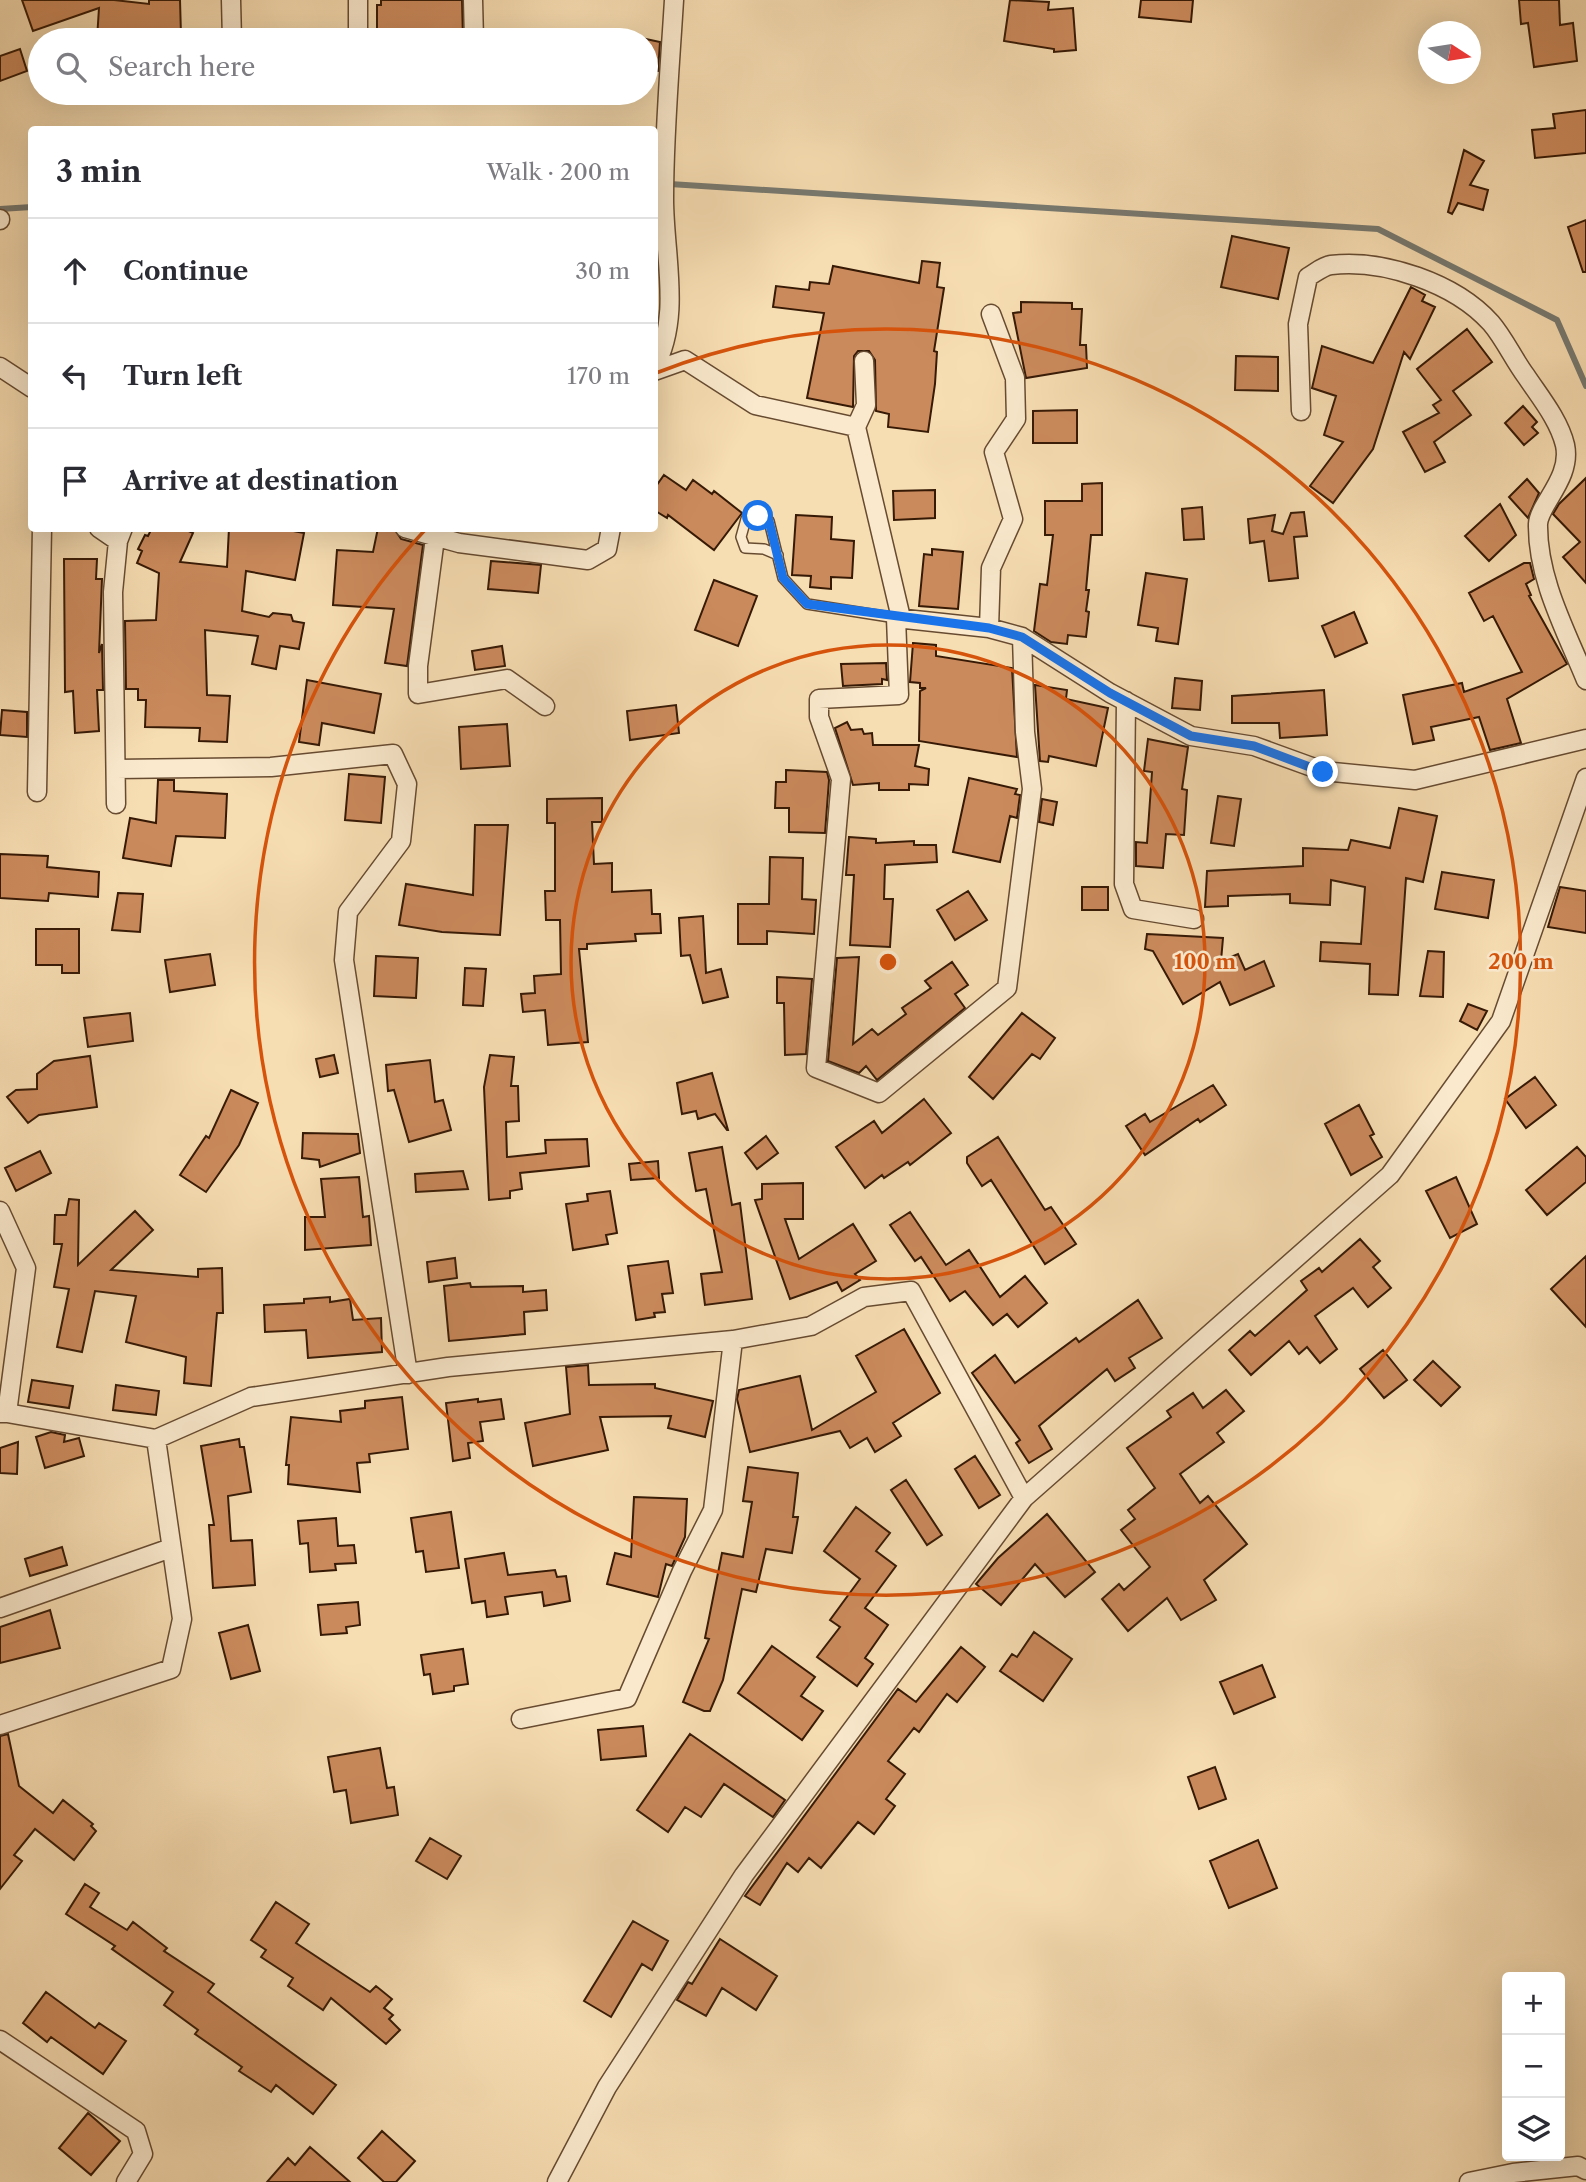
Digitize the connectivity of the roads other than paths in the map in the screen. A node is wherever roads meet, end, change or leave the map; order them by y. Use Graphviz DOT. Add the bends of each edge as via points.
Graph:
graph roads {
  1 [pos="231,0"];
  2 [pos="358,0"];
  3 [pos="474,0"];
  4 [pos="674,0"];
  5 [pos="232,28"];
  6 [pos="358,28"];
  7 [pos="474,28"];
  8 [pos="991,314"];
  9 [pos="658,361"];
  10 [pos="864,361"];
  11 [pos="0,367"];
  12 [pos="658,368"];
  13 [pos="28,385"];
  14 [pos="1301,411"];
  15 [pos="856,427"];
  16 [pos="42,532"];
  17 [pos="417,532"];
  18 [pos="610,532"];
  19 [pos="121,535"];
  20 [pos="435,538"];
  21 [pos="778,555"];
  22 [pos="898,618"];
  23 [pos="989,628"];
  24 [pos="1022,637"];
  25 [pos="1586,680"];
  26 [pos="1126,701"];
  27 [pos="545,706"];
  28 [pos="1586,739"];
  29 [pos="116,769"];
  30 [pos="1586,778"];
  31 [pos="37,792"];
  32 [pos="116,804"];
  33 [pos="1194,919"];
  34 [pos="0,1211"];
  35 [pos="733,1340"];
  36 [pos="408,1374"];
  37 [pos="4,1413"];
  38 [pos="156,1439"];
  39 [pos="1024,1498"];
  40 [pos="171,1548"];
  41 [pos="0,1608"];
  42 [pos="522,1719"];
  43 [pos="0,1725"];
  44 [pos="0,2040"];
  45 [pos="1586,2170"];
  46 [pos="126,2182"];
  47 [pos="557,2182"];
  48 [pos="1469,2182"];
  1 -- 5 [label="street"];
  2 -- 6 [label="street"];
  3 -- 7 [label="street"];
  4 -- 9 [label="street" via="664,201 670,316 666,346"];
  8 -- 23 [label="street" via="1015,378 1016,419 994,452 1013,519 991,568"];
  10 -- 15 [label="street" via="866,405"];
  11 -- 13 [label="street"];
  12 -- 15 [label="street" via="685,360 755,405"];
  14 -- 25 [label="street" via="1298,324 1308,277 1328,265 1361,265 1410,274 1454,294 1491,323 1546,404 1565,444 1558,487 1538,521 1548,588"];
  15 -- 22 [label="street"];
  16 -- 31 [label="street"];
  17 -- 20 [label="street"];
  18 -- 20 [label="street" via="607,550 588,561"];
  19 -- 29 [label="street" via="113,592"];
  20 -- 27 [label="street" via="418,694 508,679"];
  21 -- 21 [label="lane" via="769,521 758,516 746,519 741,537 745,548"];
  21 -- 22 [label="lane" via="783,578 807,604"];
  22 -- 23 [label="street"];
  22 -- 24 [label="street" via="899,695 820,699 819,717 841,779 816,1068 879,1093 1007,988 1032,789"];
  23 -- 24 [label="street"];
  24 -- 26 [label="street"];
  26 -- 28 [label="street" via="1191,736 1254,746 1323,772 1415,779"];
  26 -- 33 [label="street" via="1124,884 1133,909"];
  29 -- 32 [label="street"];
  29 -- 36 [label="street" via="271,767 393,754 398,764 407,784 401,841 348,912 344,960"];
  30 -- 39 [label="street" via="1502,1021 1390,1175"];
  34 -- 37 [label="street" via="26,1268"];
  35 -- 36 [label="street"];
  35 -- 39 [label="street" via="811,1326 864,1297 911,1291"];
  35 -- 42 [label="street" via="713,1510 626,1698"];
  36 -- 38 [label="street" via="251,1397"];
  37 -- 38 [label="street"];
  38 -- 40 [label="street"];
  39 -- 47 [label="street" via="744,1875 607,2087"];
  40 -- 41 [label="street"];
  40 -- 43 [label="street" via="182,1619 171,1669"];
  44 -- 46 [label="street" via="136,2131 143,2154"];
  45 -- 48 [label="street" via="1578,2166 1526,2171"];
}
